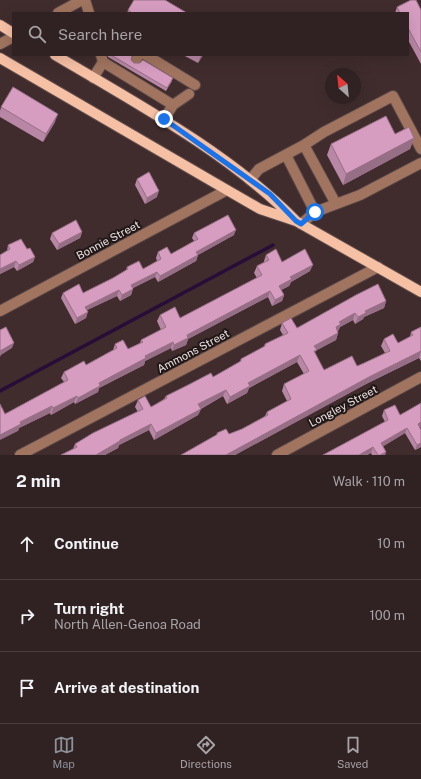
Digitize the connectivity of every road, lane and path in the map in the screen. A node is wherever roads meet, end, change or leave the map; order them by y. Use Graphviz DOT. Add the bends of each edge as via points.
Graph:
graph roads {
  1 [pos="84,0"];
  2 [pos="60,12"];
  3 [pos="89,12"];
  4 [pos="1,26"];
  5 [pos="12,32"];
  6 [pos="12,38"];
  7 [pos="0,44"];
  8 [pos="57,56"];
  9 [pos="0,58"];
  10 [pos="149,60"];
  11 [pos="108,61"];
  12 [pos="94,78"];
  13 [pos="194,85"];
  14 [pos="189,94"];
  15 [pos="173,105"];
  16 [pos="164,119"];
  17 [pos="304,145"];
  18 [pos="421,149"];
  19 [pos="286,155"];
  20 [pos="421,163"];
  21 [pos="250,180"];
  22 [pos="227,190"];
  23 [pos="336,204"];
  24 [pos="315,212"];
  25 [pos="299,223"];
  26 [pos="378,267"];
  27 [pos="421,292"];
  28 [pos="0,311"];
  29 [pos="421,377"];
  30 [pos="20,455"];
  31 [pos="277,455"];
  1 -- 2 [label="street"];
  1 -- 3 [label="street"];
  4 -- 5 [label="main road"];
  6 -- 7 [label="street"];
  8 -- 12 [label="main road"];
  9 -- 22 [label="main road"];
  10 -- 13 [label="street" via="163,71"];
  11 -- 12 [label="street"];
  11 -- 15 [label="street" via="152,88"];
  12 -- 16 [label="main road"];
  14 -- 15 [label="street"];
  15 -- 16 [label="street"];
  16 -- 21 [label="main road"];
  17 -- 18 [label="street" via="394,96"];
  17 -- 19 [label="street"];
  17 -- 23 [label="street"];
  19 -- 21 [label="street" via="259,170"];
  19 -- 24 [label="street"];
  20 -- 23 [label="street" via="360,195"];
  21 -- 25 [label="main road" via="270,194"];
  22 -- 25 [label="main road" via="260,209"];
  22 -- 28 [label="street, Bonnie Street"];
  23 -- 24 [label="street"];
  24 -- 25 [label="street"];
  25 -- 26 [label="main road"];
  26 -- 27 [label="main road"];
  26 -- 30 [label="street, Ammons Street"];
  29 -- 31 [label="street, Longley Street"];
}
